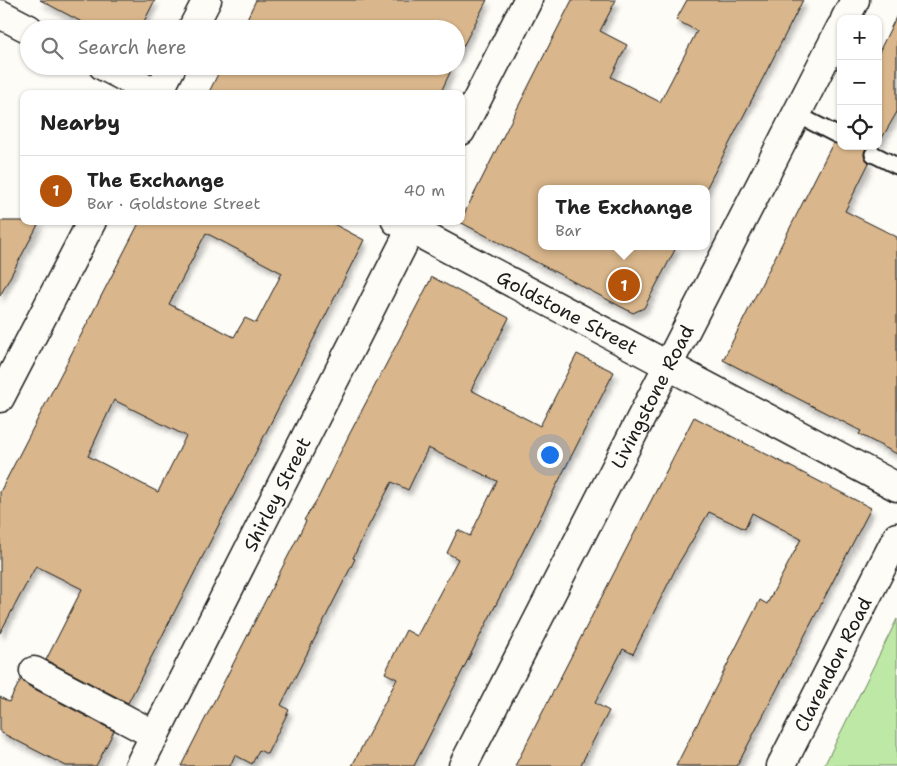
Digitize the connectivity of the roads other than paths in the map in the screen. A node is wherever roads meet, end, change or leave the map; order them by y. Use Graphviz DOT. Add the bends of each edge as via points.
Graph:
graph roads {
  1 [pos="207,0"];
  2 [pos="528,0"];
  3 [pos="855,0"];
  4 [pos="0,14"];
  5 [pos="847,15"];
  6 [pos="197,20"];
  7 [pos="20,24"];
  8 [pos="837,35"];
  9 [pos="120,75"];
  10 [pos="167,75"];
  11 [pos="149,90"];
  12 [pos="159,90"];
  13 [pos="796,114"];
  14 [pos="465,122"];
  15 [pos="837,135"];
  16 [pos="873,154"];
  17 [pos="897,166"];
  18 [pos="90,225"];
  19 [pos="407,225"];
  20 [pos="409,225"];
  21 [pos="667,365"];
  22 [pos="0,398"];
  23 [pos="897,487"];
  24 [pos="897,538"];
  25 [pos="34,671"];
  26 [pos="155,735"];
  27 [pos="139,766"];
  28 [pos="463,766"];
  29 [pos="781,766"];
  1 -- 6 [label="street"];
  2 -- 14 [label="street"];
  3 -- 5 [label="street"];
  4 -- 7 [label="street"];
  8 -- 13 [label="street, Livingstone Road"];
  9 -- 11 [label="street"];
  10 -- 12 [label="street"];
  13 -- 15 [label="lane"];
  13 -- 21 [label="street, Livingstone Road"];
  16 -- 17 [label="lane"];
  18 -- 22 [label="street"];
  19 -- 26 [label="street, Shirley Street"];
  20 -- 21 [label="street, Goldstone Street"];
  21 -- 23 [label="street, Goldstone Street"];
  21 -- 28 [label="street, Livingstone Road"];
  24 -- 29 [label="street, Clarendon Road"];
  25 -- 26 [label="street"];
  26 -- 27 [label="street, Shirley Street"];
}
